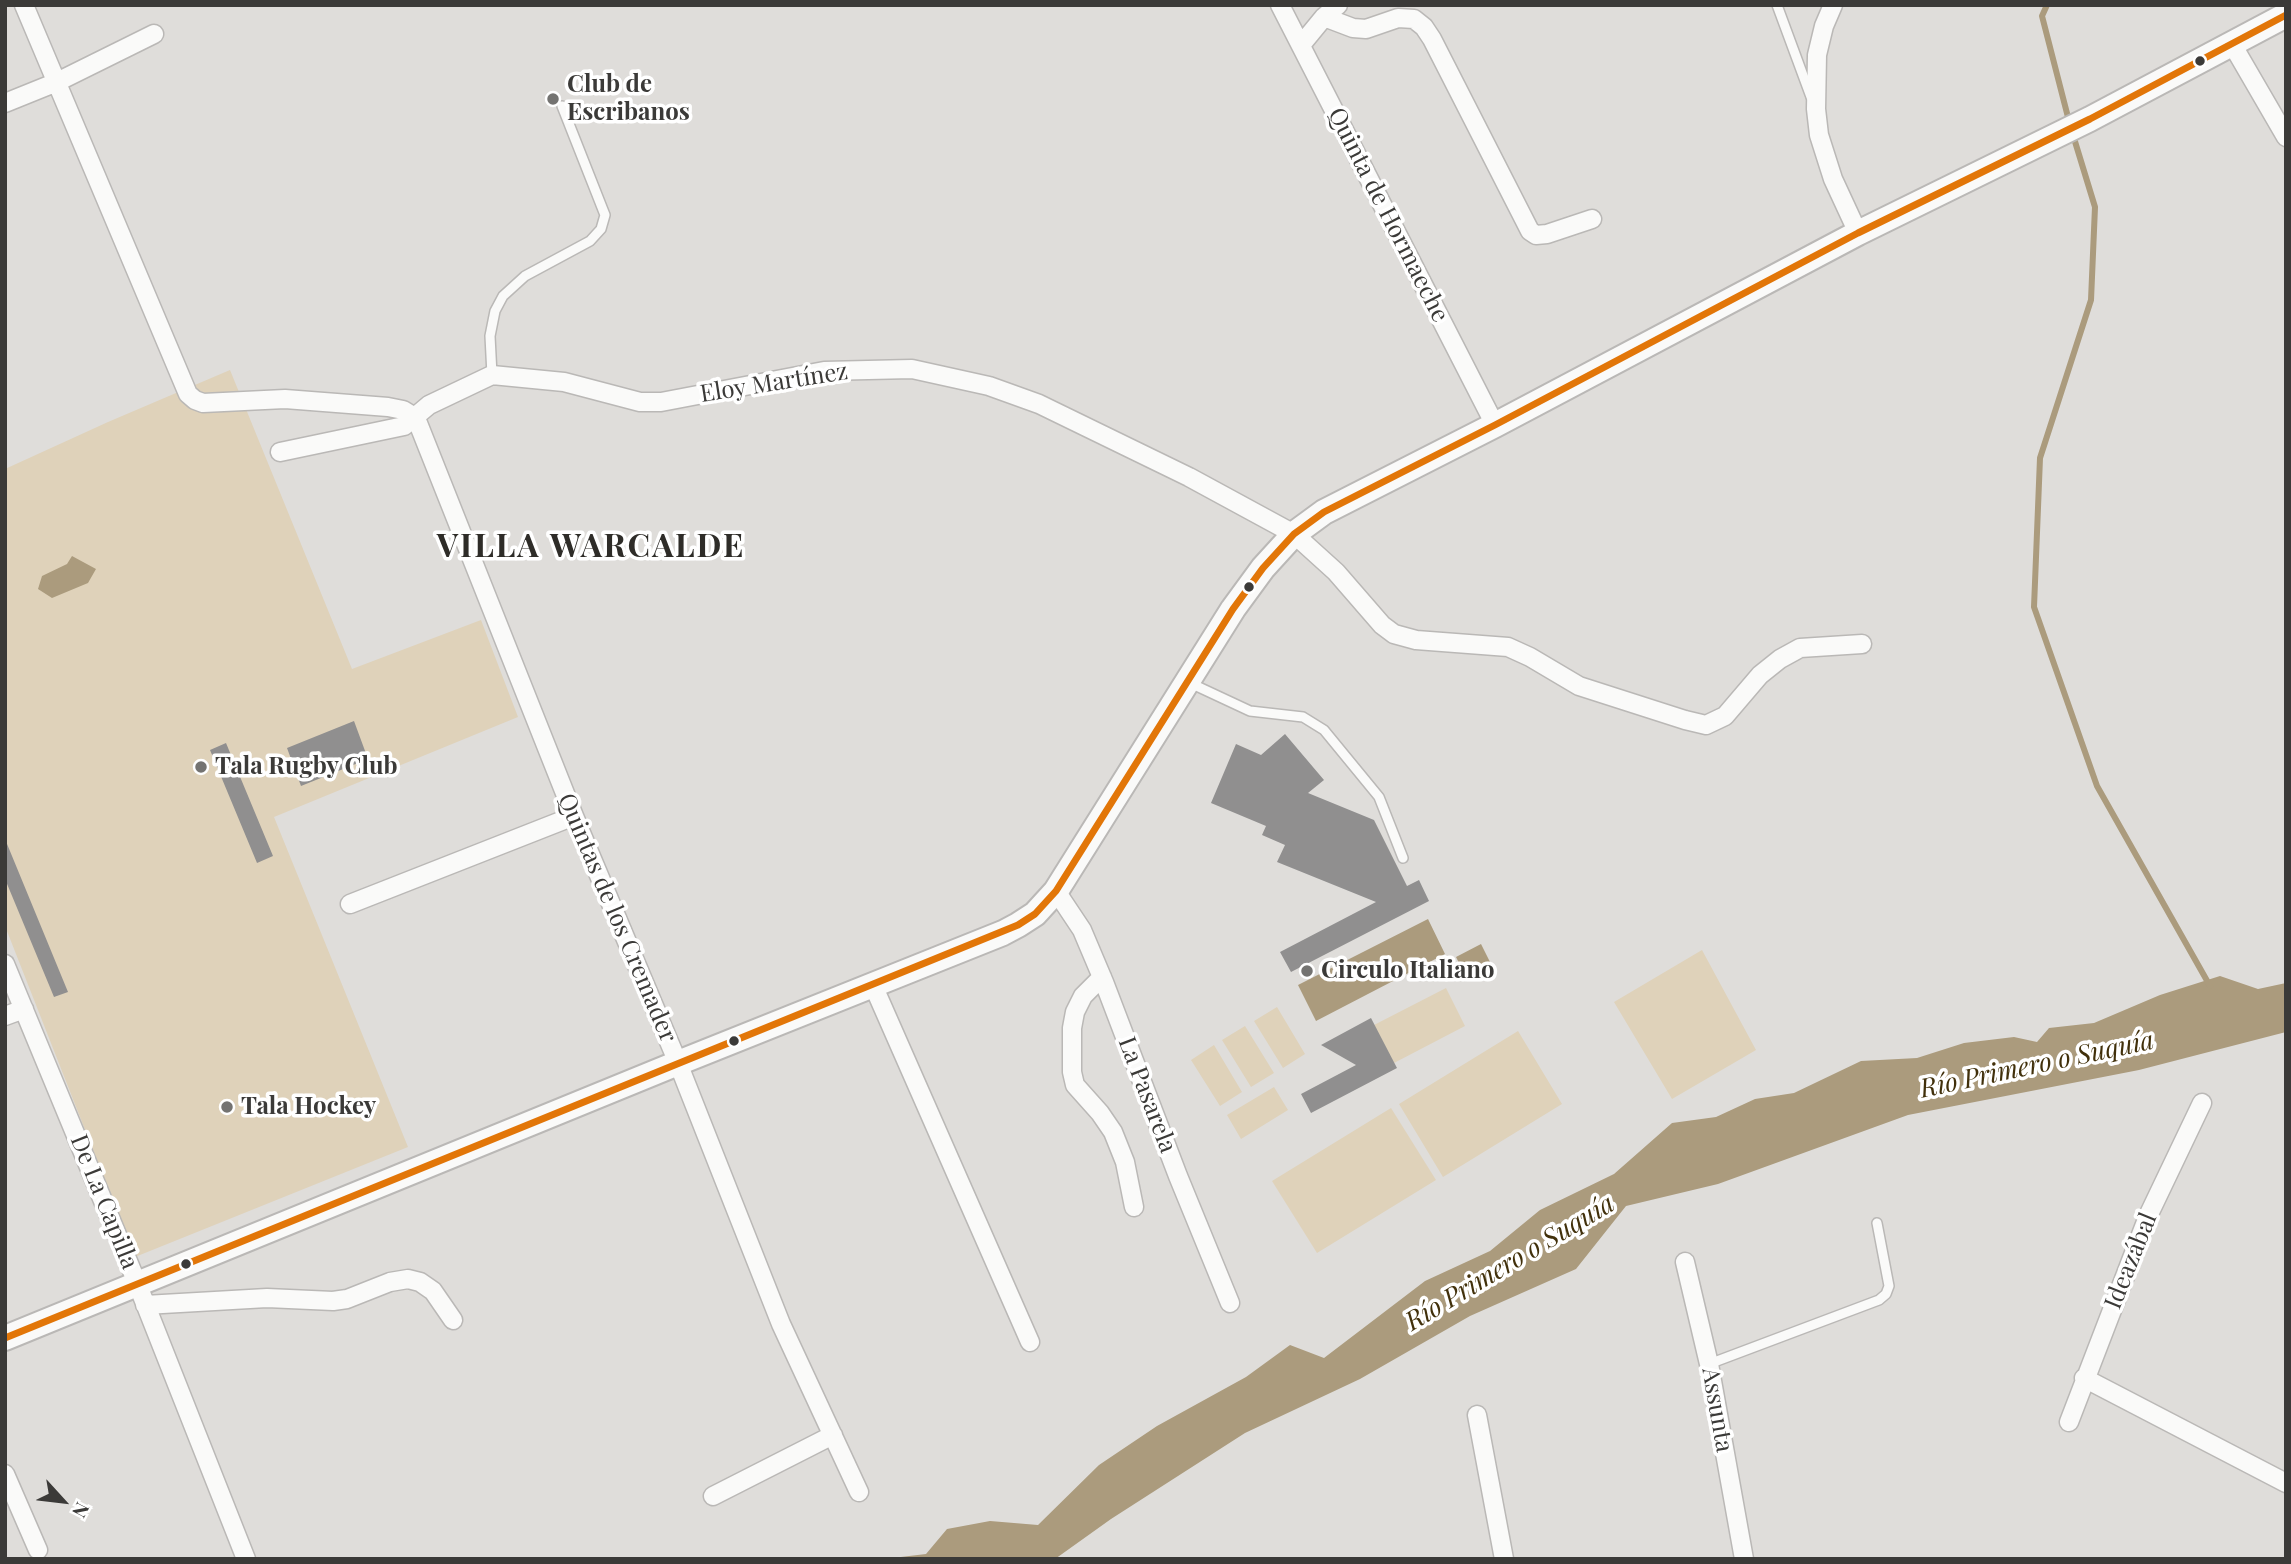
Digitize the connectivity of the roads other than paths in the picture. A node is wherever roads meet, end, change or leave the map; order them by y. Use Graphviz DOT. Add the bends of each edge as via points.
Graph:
graph roads {
  1 [pos="24,5"];
  2 [pos="1280,5"];
  3 [pos="1777,5"];
  4 [pos="1833,5"];
  5 [pos="1331,11"];
  6 [pos="2286,15"];
  7 [pos="154,34"];
  8 [pos="2232,44"];
  9 [pos="1301,45"];
  10 [pos="57,82"];
  11 [pos="5,103"];
  12 [pos="562,106"];
  13 [pos="1816,109"];
  14 [pos="2286,137"];
  15 [pos="1592,219"];
  16 [pos="1858,233"];
  17 [pos="492,375"];
  18 [pos="416,418"];
  19 [pos="1495,425"];
  20 [pos="280,452"];
  21 [pos="1294,534"];
  22 [pos="1862,644"];
  23 [pos="1188,682"];
  24 [pos="574,816"];
  25 [pos="1403,858"];
  26 [pos="1056,891"];
  27 [pos="350,904"];
  28 [pos="5,964"];
  29 [pos="1102,977"];
  30 [pos="873,985"];
  31 [pos="24,1009"];
  32 [pos="5,1016"];
  33 [pos="678,1063"];
  34 [pos="2202,1104"];
  35 [pos="1134,1207"];
  36 [pos="1877,1223"];
  37 [pos="1685,1262"];
  38 [pos="141,1294"];
  39 [pos="1230,1303"];
  40 [pos="453,1320"];
  41 [pos="5,1338"];
  42 [pos="1030,1342"];
  43 [pos="1709,1364"];
  44 [pos="2084,1378"];
  45 [pos="1477,1415"];
  46 [pos="2069,1422"];
  47 [pos="833,1435"];
  48 [pos="5,1474"];
  49 [pos="2286,1483"];
  50 [pos="859,1492"];
  51 [pos="713,1496"];
  52 [pos="38,1550"];
  53 [pos="246,1559"];
  54 [pos="1504,1559"];
  55 [pos="1744,1559"];
  1 -- 10 [label="street"];
  2 -- 9 [label="street, Quinta de Hormaeche"];
  3 -- 13 [label="lane"];
  4 -- 13 [label="street" via="1817,55"];
  5 -- 9 [label="street"];
  5 -- 15 [label="street" via="1353,28 1366,29 1398,18 1414,19 1424,27 1530,230 1547,234"];
  6 -- 8 [label="main road"];
  7 -- 10 [label="street"];
  8 -- 14 [label="street"];
  8 -- 16 [label="main road"];
  9 -- 19 [label="street, Quinta de Hormaeche"];
  10 -- 11 [label="street"];
  10 -- 18 [label="street" via="188,394 203,402 285,400 388,407"];
  12 -- 17 [label="lane" via="605,215 601,229 590,241 525,276 503,296 490,336"];
  13 -- 16 [label="street" via="1833,179"];
  16 -- 19 [label="main road"];
  17 -- 18 [label="street" via="429,405"];
  17 -- 21 [label="street, Eloy Martínez" via="564,382 640,402 824,371 912,369 946,375 1039,404"];
  18 -- 20 [label="street" via="388,431"];
  18 -- 24 [label="street, Quintas de los Cremader"];
  19 -- 21 [label="main road" via="1324,512"];
  21 -- 22 [label="street, Eloy Martínez" via="1394,634 1508,647 1579,686 1706,725 1725,716 1760,676 1800,648"];
  21 -- 23 [label="main road" via="1256,578"];
  23 -- 25 [label="lane" via="1250,711 1303,717 1324,730 1379,797"];
  23 -- 26 [label="main road"];
  24 -- 27 [label="street"];
  24 -- 33 [label="street, Quintas de los Cremader"];
  26 -- 29 [label="street, La Pasarela" via="1082,930"];
  26 -- 30 [label="main road" via="1035,914 1003,933"];
  28 -- 31 [label="street, De La Capilla"];
  29 -- 35 [label="street" via="1075,1012 1072,1072 1075,1085 1113,1132"];
  29 -- 39 [label="street, La Pasarela"];
  30 -- 33 [label="main road"];
  30 -- 42 [label="street"];
  31 -- 32 [label="street"];
  31 -- 38 [label="street, De La Capilla"];
  33 -- 38 [label="main road"];
  33 -- 47 [label="street, Quintas de los Cremader" via="781,1324"];
  34 -- 44 [label="street, Ideazábal" via="2149,1214"];
  36 -- 43 [label="lane" via="1889,1286 1879,1300"];
  37 -- 43 [label="street, Assunta"];
  38 -- 40 [label="street" via="333,1301 408,1279 433,1291"];
  38 -- 41 [label="main road"];
  38 -- 53 [label="street, De La Capilla"];
  43 -- 55 [label="street, Assunta"];
  44 -- 46 [label="street, Ideazábal"];
  44 -- 49 [label="street"];
  45 -- 54 [label="street"];
  47 -- 50 [label="street, Quintas de los Cremader"];
  47 -- 51 [label="street"];
  48 -- 52 [label="street"];
}
